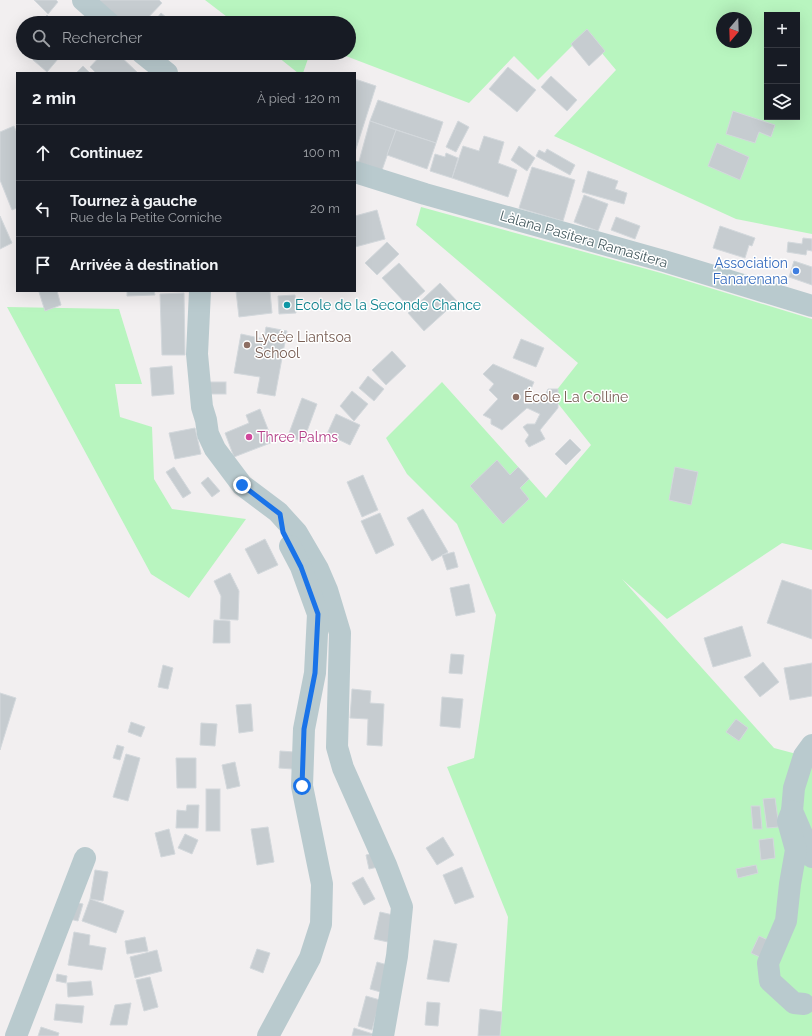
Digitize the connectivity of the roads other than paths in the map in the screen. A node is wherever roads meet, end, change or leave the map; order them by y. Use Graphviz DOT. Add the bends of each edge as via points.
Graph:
graph roads {
  1 [pos="83,0"];
  2 [pos="101,16"];
  3 [pos="151,60"];
  4 [pos="166,72"];
  5 [pos="356,172"];
  6 [pos="200,292"];
  7 [pos="812,306"];
  8 [pos="280,514"];
  9 [pos="812,745"];
  10 [pos="792,811"];
  11 [pos="812,857"];
  12 [pos="85,858"];
  13 [pos="804,1004"];
  14 [pos="16,1036"];
  15 [pos="268,1036"];
  16 [pos="383,1036"];
  1 -- 2 [label="street"];
  3 -- 4 [label="street"];
  5 -- 7 [label="street, Làlana Pasitera Ramasitera"];
  6 -- 8 [label="street" via="197,354 202,408 208,434 215,449 242,485"];
  8 -- 15 [label="street" via="283,532 301,567 318,614 315,673 304,729 302,786 322,884 321,924 310,958"];
  8 -- 16 [label="street" via="297,533 327,590 340,633 337,747 345,774 386,864 402,907 397,956"];
  9 -- 10 [label="street" via="804,756 794,788"];
  10 -- 11 [label="street"];
  10 -- 13 [label="street" via="788,820 796,850 786,921 768,963 770,981 794,1003"];
  12 -- 14 [label="street"];
}
